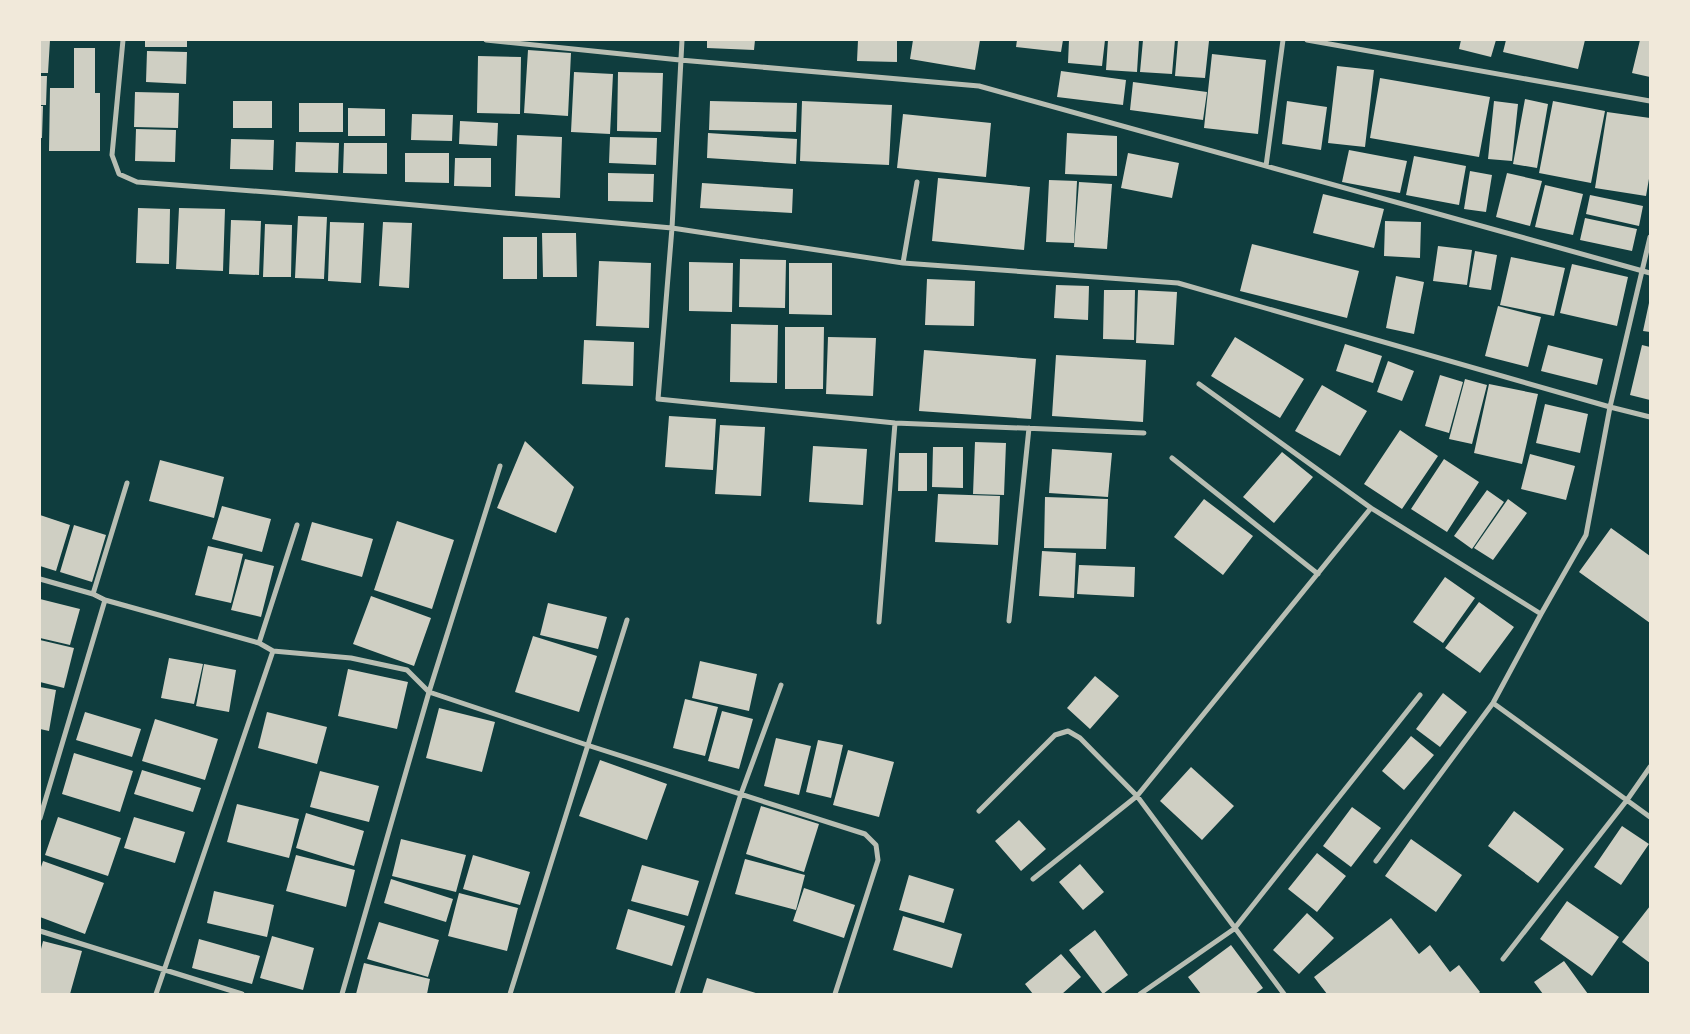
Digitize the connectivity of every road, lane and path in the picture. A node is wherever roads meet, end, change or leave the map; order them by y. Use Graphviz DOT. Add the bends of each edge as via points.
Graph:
graph roads {
  1 [pos="123,40"];
  2 [pos="486,40"];
  3 [pos="682,40"];
  4 [pos="1283,40"];
  5 [pos="1307,40"];
  6 [pos="680,60"];
  7 [pos="1650,101"];
  8 [pos="1266,166"];
  9 [pos="917,182"];
  10 [pos="672,228"];
  11 [pos="1650,237"];
  12 [pos="903,262"];
  13 [pos="1643,272"];
  14 [pos="1650,273"];
  15 [pos="1199,384"];
  16 [pos="1610,407"];
  17 [pos="1650,417"];
  18 [pos="895,423"];
  19 [pos="1029,428"];
  20 [pos="1144,433"];
  21 [pos="1172,458"];
  22 [pos="500,466"];
  23 [pos="127,483"];
  24 [pos="1371,508"];
  25 [pos="297,525"];
  26 [pos="1318,574"];
  27 [pos="40,579"];
  28 [pos="94,594"];
  29 [pos="105,600"];
  30 [pos="1541,614"];
  31 [pos="626,620"];
  32 [pos="1009,621"];
  33 [pos="879,622"];
  34 [pos="259,643"];
  35 [pos="272,651"];
  36 [pos="781,684"];
  37 [pos="429,692"];
  38 [pos="1420,695"];
  39 [pos="1493,703"];
  40 [pos="587,745"];
  41 [pos="1650,767"];
  42 [pos="741,794"];
  43 [pos="1136,796"];
  44 [pos="1627,800"];
  45 [pos="979,811"];
  46 [pos="1650,817"];
  47 [pos="40,818"];
  48 [pos="1376,861"];
  49 [pos="1033,879"];
  50 [pos="1234,928"];
  51 [pos="40,931"];
  52 [pos="1503,959"];
  53 [pos="164,970"];
  54 [pos="156,994"];
  55 [pos="242,994"];
  56 [pos="342,994"];
  57 [pos="510,994"];
  58 [pos="677,994"];
  59 [pos="835,994"];
  60 [pos="1140,994"];
  61 [pos="1284,994"];
  1 -- 10 [label="street" via="112,155 119,174 137,182"];
  2 -- 6 [label="street"];
  3 -- 6 [label="street"];
  4 -- 8 [label="street"];
  5 -- 7 [label="street"];
  6 -- 8 [label="street" via="979,86"];
  6 -- 10 [label="street"];
  8 -- 13 [label="street"];
  9 -- 12 [label="street"];
  10 -- 12 [label="street"];
  10 -- 18 [label="street" via="658,400"];
  11 -- 13 [label="street"];
  12 -- 16 [label="street" via="1178,283"];
  13 -- 14 [label="street"];
  13 -- 16 [label="street"];
  15 -- 24 [label="street"];
  16 -- 17 [label="street"];
  16 -- 30 [label="street" via="1586,534"];
  18 -- 19 [label="street"];
  18 -- 33 [label="street"];
  19 -- 20 [label="street"];
  19 -- 32 [label="street"];
  21 -- 26 [label="street"];
  22 -- 37 [label="street"];
  23 -- 28 [label="street"];
  24 -- 26 [label="street"];
  24 -- 30 [label="street"];
  25 -- 34 [label="street"];
  26 -- 43 [label="street"];
  27 -- 28 [label="street"];
  28 -- 29 [label="street"];
  29 -- 34 [label="street"];
  29 -- 47 [label="street"];
  30 -- 39 [label="street"];
  31 -- 40 [label="street"];
  34 -- 35 [label="street"];
  35 -- 37 [label="street" via="351,658 407,670"];
  35 -- 53 [label="street"];
  36 -- 42 [label="street"];
  37 -- 40 [label="street"];
  37 -- 56 [label="street"];
  38 -- 50 [label="street"];
  39 -- 44 [label="street"];
  39 -- 48 [label="street"];
  40 -- 42 [label="street"];
  40 -- 57 [label="street"];
  41 -- 44 [label="street"];
  42 -- 58 [label="street"];
  42 -- 59 [label="street" via="865,834 876,845 878,860"];
  43 -- 45 [label="street" via="1080,738 1068,731 1055,735"];
  43 -- 49 [label="street"];
  43 -- 50 [label="street"];
  44 -- 46 [label="street"];
  44 -- 52 [label="street"];
  50 -- 60 [label="street"];
  50 -- 61 [label="street"];
  51 -- 53 [label="street"];
  53 -- 54 [label="street"];
  53 -- 55 [label="street"];
}
